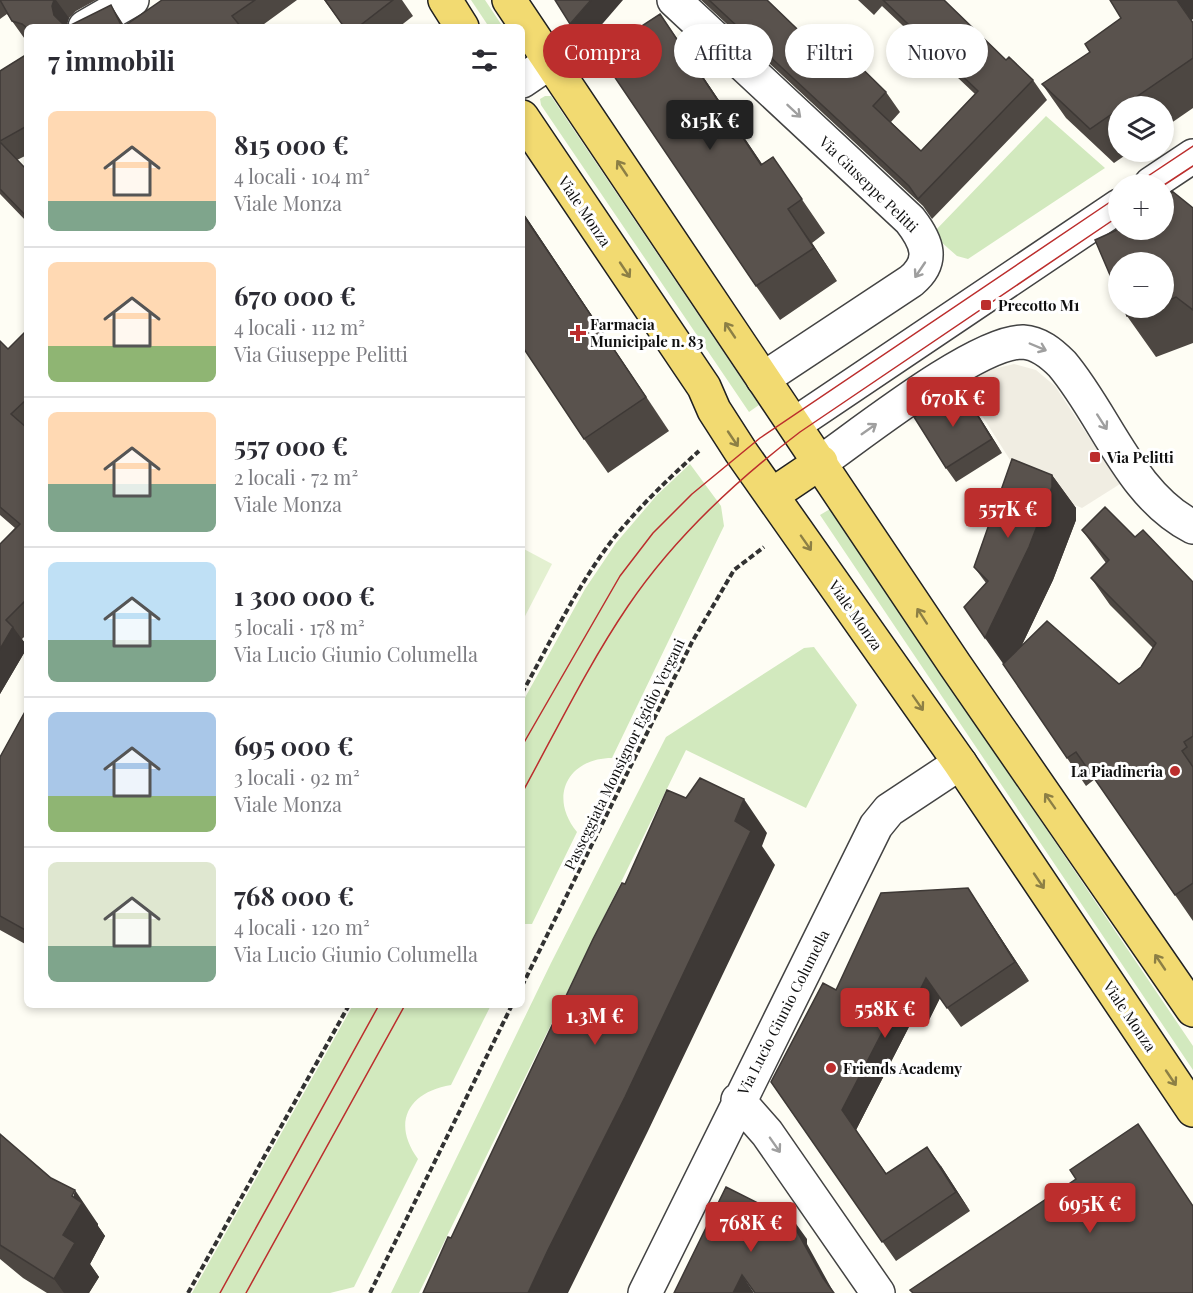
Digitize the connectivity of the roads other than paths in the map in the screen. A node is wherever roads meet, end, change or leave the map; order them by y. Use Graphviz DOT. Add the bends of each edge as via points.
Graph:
graph roads {
  1 [pos="132,0"];
  2 [pos="445,0"];
  3 [pos="509,0"];
  4 [pos="674,0"];
  5 [pos="90,24"];
  6 [pos="460,24"];
  7 [pos="525,24"];
  8 [pos="525,24"];
  9 [pos="543,51"];
  10 [pos="543,67"];
  11 [pos="561,78"];
  12 [pos="525,79"];
  13 [pos="525,121"];
  14 [pos="1193,156"];
  15 [pos="1166,174"];
  16 [pos="1108,213"];
  17 [pos="763,379"];
  18 [pos="795,424"];
  19 [pos="821,462"];
  20 [pos="772,495"];
  21 [pos="1193,526"];
  22 [pos="960,763"];
  23 [pos="1193,1010"];
  24 [pos="738,1100"];
  25 [pos="1193,1110"];
  26 [pos="645,1293"];
  27 [pos="878,1293"];
  1 -- 5 [label="street"];
  2 -- 6 [label="main road"];
  3 -- 8 [label="main road"];
  4 -- 17 [label="street, Via Giuseppe Pelitti, one-way" via="903,213 927,246 925,264 911,281"];
  7 -- 9 [label="main road"];
  10 -- 12 [label="street"];
  17 -- 11 [label="main road, one-way"];
  13 -- 20 [label="main road, Viale Monza, one-way"];
  14 -- 15 [label="street"];
  16 -- 18 [label="street"];
  17 -- 18 [label="main road"];
  18 -- 19 [label="main road"];
  19 -- 20 [label="main road"];
  19 -- 21 [label="street, one-way" via="954,369 1009,344 1032,344 1044,348 1062,364 1144,484 1174,516"];
  23 -- 19 [label="main road, one-way" via="955,665"];
  20 -- 22 [label="main road, Viale Monza, one-way"];
  22 -- 24 [label="street, Via Lucio Giunio Columella" via="890,810 876,826"];
  22 -- 25 [label="main road, Viale Monza, one-way"];
  24 -- 26 [label="street, Via Lucio Giunio Columella"];
  24 -- 27 [label="street, one-way" via="767,1133"];
}
